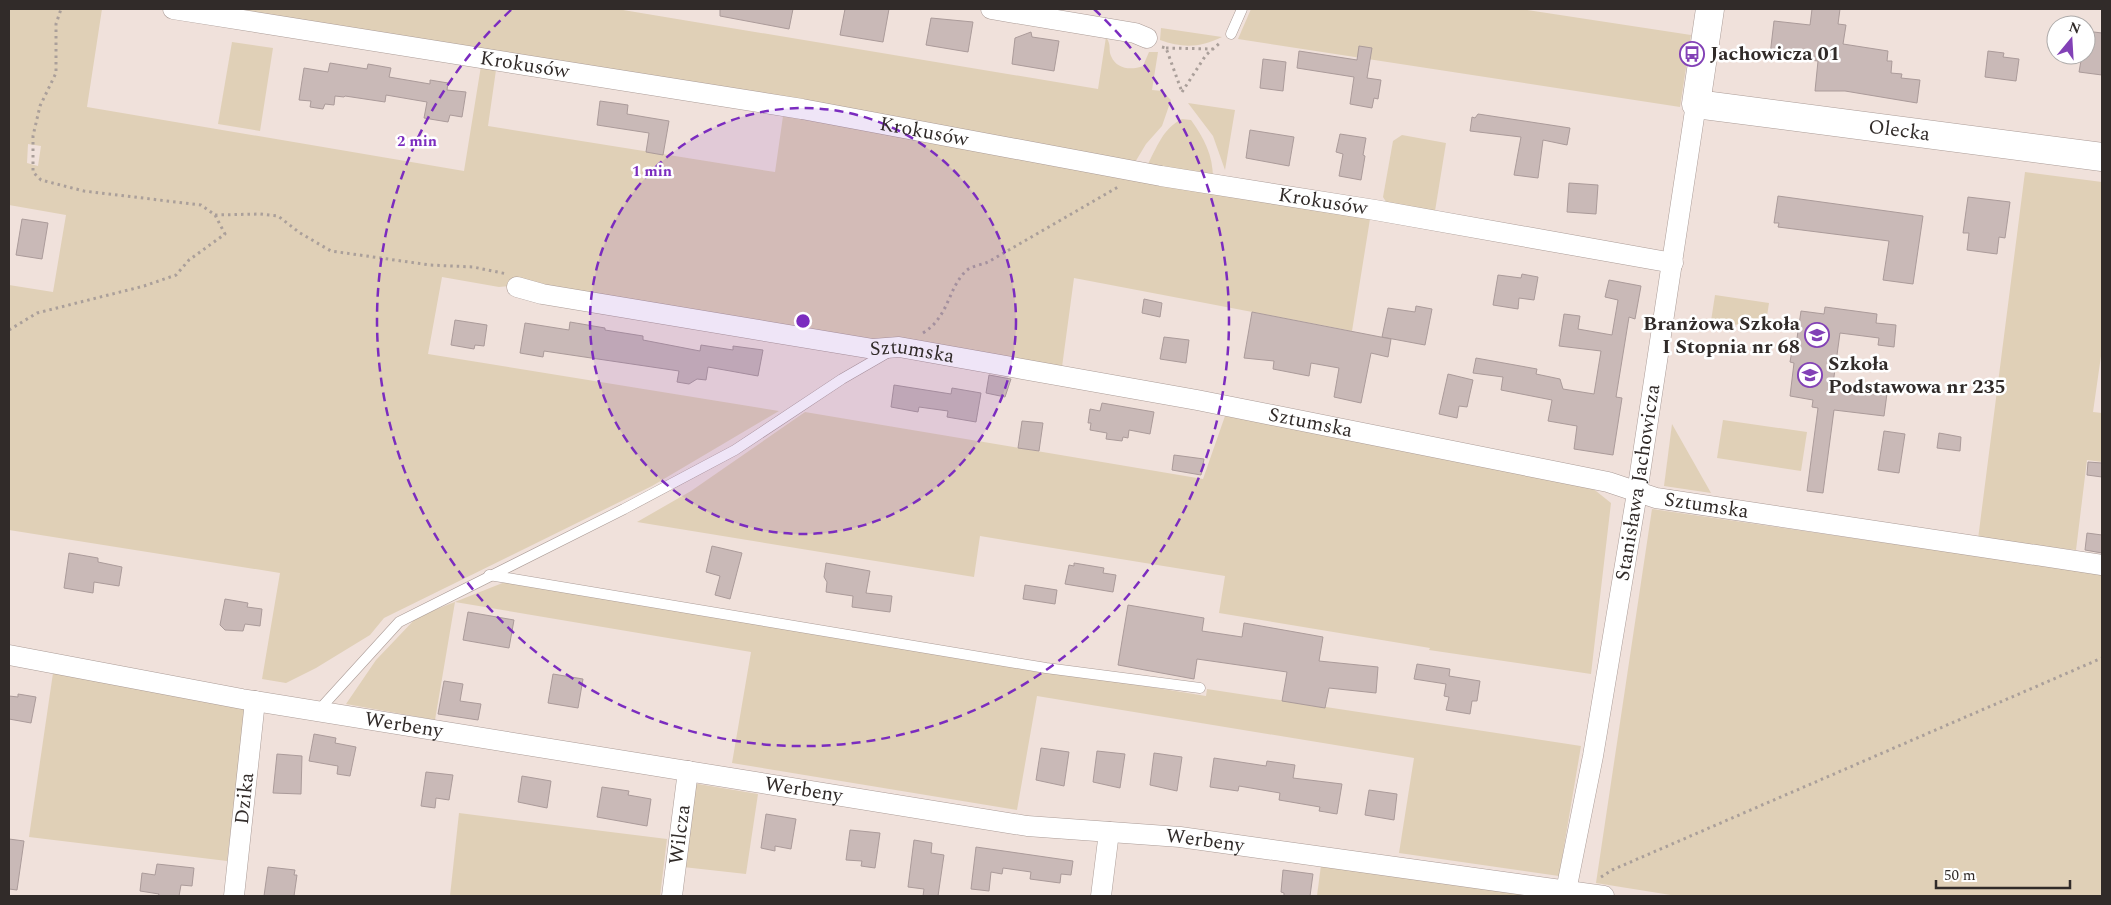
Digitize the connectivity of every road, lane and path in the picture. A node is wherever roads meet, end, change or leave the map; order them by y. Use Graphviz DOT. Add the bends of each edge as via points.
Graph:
graph roads {
  1 [pos="61,9"];
  2 [pos="173,9"];
  3 [pos="991,9"];
  4 [pos="1242,9"];
  5 [pos="1710,9"];
  6 [pos="1231,34"];
  7 [pos="1152,42"];
  8 [pos="1166,48"];
  9 [pos="1212,49"];
  10 [pos="1696,104"];
  11 [pos="2102,157"];
  12 [pos="1139,172"];
  13 [pos="215,215"];
  14 [pos="1673,264"];
  15 [pos="514,281"];
  16 [pos="9,330"];
  17 [pos="899,347"];
  18 [pos="1636,493"];
  19 [pos="2102,565"];
  20 [pos="490,575"];
  21 [pos="9,655"];
  22 [pos="2102,658"];
  23 [pos="1200,688"];
  24 [pos="255,701"];
  25 [pos="318,711"];
  26 [pos="688,771"];
  27 [pos="1109,832"];
  28 [pos="1565,893"];
  29 [pos="1596,895"];
  30 [pos="234,896"];
  31 [pos="672,896"];
  32 [pos="1101,896"];
  1 -- 13 [label="path" via="56,24 56,72 40,106 33,136 33,172 41,180 84,191 201,205"];
  2 -- 12 [label="street, Krokusów" via="802,109"];
  3 -- 7 [label="street" via="1135,33"];
  4 -- 6 [label="lane"];
  5 -- 10 [label="street, Stanisława Jachowicza"];
  6 -- 9 [label="path"];
  7 -- 8 [label="path"];
  8 -- 9 [label="path"];
  8 -- 9 [label="path" via="1182,92"];
  10 -- 11 [label="street, Olecka"];
  10 -- 14 [label="street, Stanisława Jachowicza"];
  12 -- 14 [label="street, Krokusów"];
  12 -- 17 [label="path" via="1122,186 988,262 967,270 931,328"];
  13 -- 15 [label="path" via="278,216 331,251 430,265 473,267"];
  13 -- 16 [label="path" via="225,234 189,260 176,275 37,313"];
  14 -- 18 [label="street, Stanisława Jachowicza"];
  15 -- 17 [label="street, Sztumska" via="542,294 873,348"];
  17 -- 18 [label="street, Sztumska" via="1207,402 1608,482"];
  17 -- 20 [label="lane" via="868,362 734,450"];
  18 -- 19 [label="street, Sztumska"];
  18 -- 28 [label="street, Stanisława Jachowicza" via="1593,756"];
  20 -- 23 [label="lane" via="1046,668"];
  20 -- 25 [label="lane" via="399,622"];
  21 -- 24 [label="street, Werbeny"];
  22 -- 29 [label="path" via="1612,870 1600,878"];
  24 -- 25 [label="street, Werbeny"];
  24 -- 30 [label="street, Dzika"];
  25 -- 26 [label="street, Werbeny"];
  26 -- 27 [label="street, Werbeny" via="1027,826"];
  26 -- 31 [label="street, Wilcza"];
  27 -- 28 [label="street, Werbeny" via="1180,837"];
  27 -- 32 [label="street"];
  28 -- 29 [label="street, Werbeny"];
}
